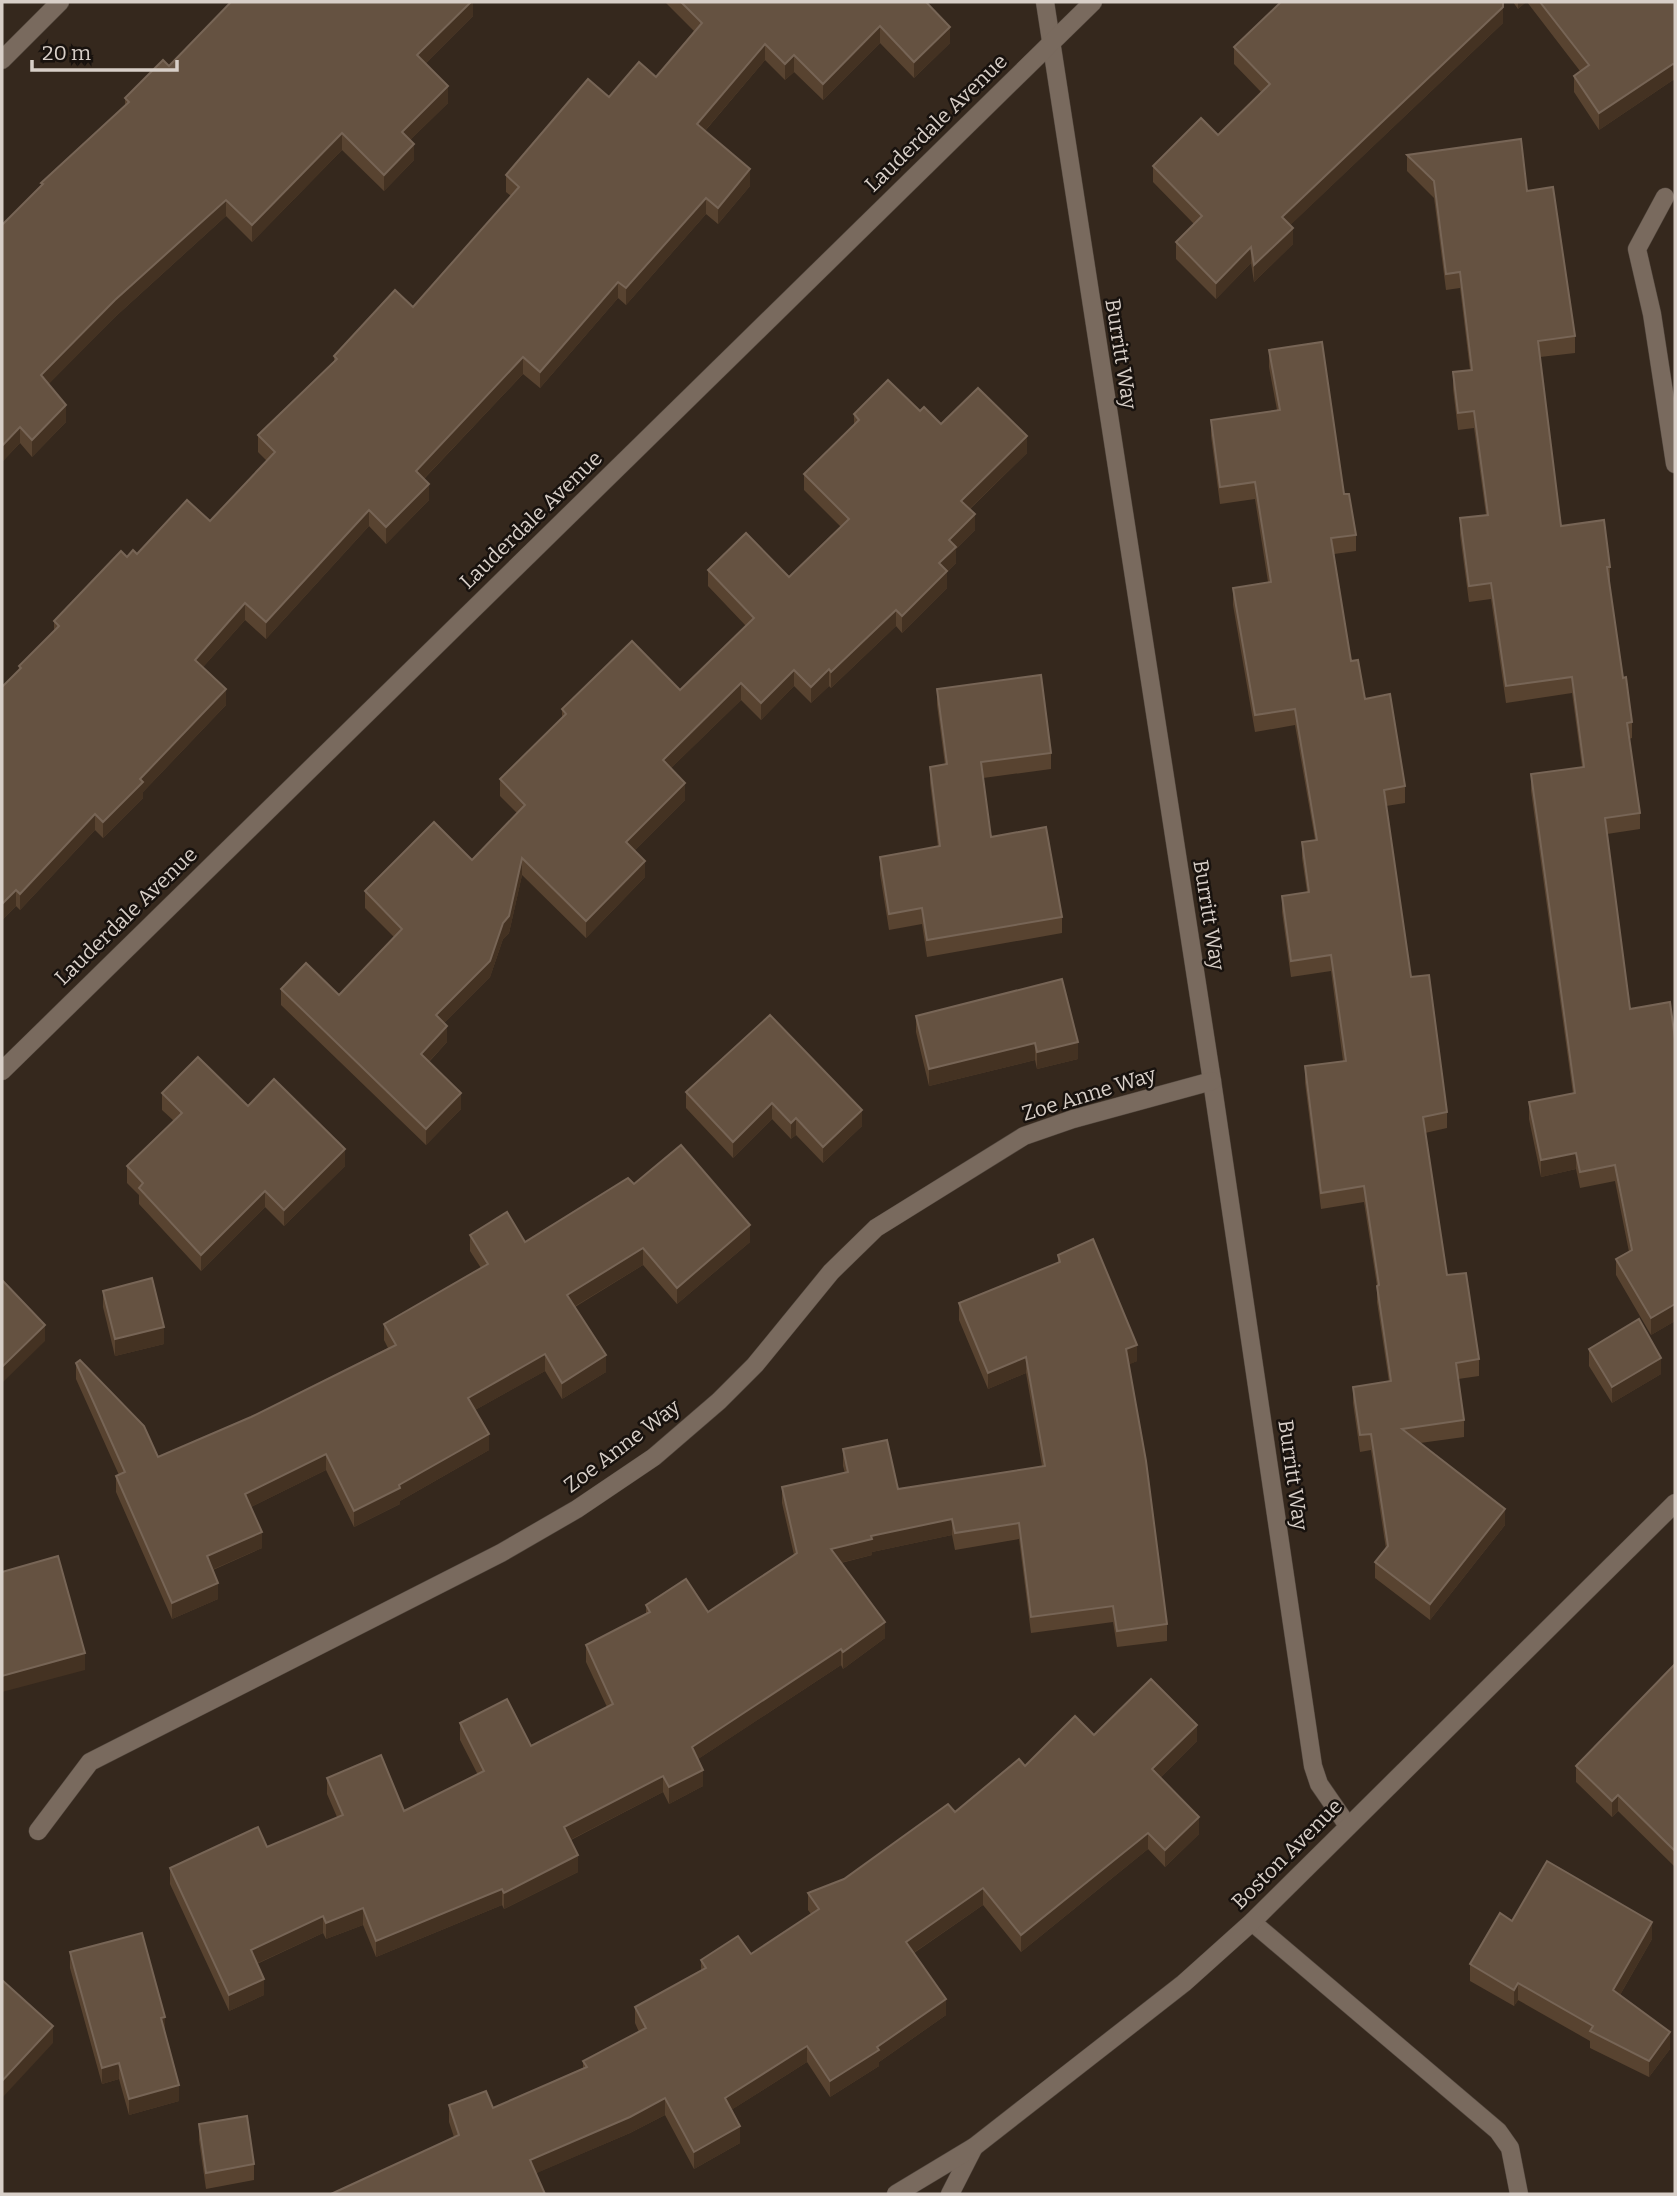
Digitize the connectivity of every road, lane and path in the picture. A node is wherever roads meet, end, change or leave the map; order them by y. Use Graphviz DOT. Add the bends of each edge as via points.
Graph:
graph roads {
  1 [pos="60,2"];
  2 [pos="1045,2"];
  3 [pos="1093,2"];
  4 [pos="1050,43"];
  5 [pos="2,60"];
  6 [pos="1665,197"];
  7 [pos="1675,464"];
  8 [pos="2,1070"];
  9 [pos="1212,1081"];
  10 [pos="1675,1503"];
  11 [pos="1348,1826"];
  12 [pos="38,1831"];
  13 [pos="1252,1922"];
  14 [pos="974,2147"];
  15 [pos="896,2194"];
  16 [pos="950,2194"];
  17 [pos="1518,2194"];
  1 -- 5 [label="street"];
  2 -- 4 [label="street, Burritt Way"];
  3 -- 4 [label="street, Lauderdale Avenue"];
  4 -- 8 [label="street, Lauderdale Avenue"];
  4 -- 9 [label="street, Burritt Way"];
  6 -- 7 [label="street" via="1637,249 1653,314"];
  9 -- 11 [label="street, Burritt Way" via="1313,1766 1319,1784"];
  9 -- 12 [label="street, Zoe Anne Way" via="1024,1136 876,1228 831,1272 755,1365 654,1457 501,1553 90,1762"];
  10 -- 11 [label="street, Boston Avenue"];
  11 -- 13 [label="street, Boston Avenue"];
  13 -- 14 [label="street, Boston Avenue" via="1184,1983"];
  13 -- 17 [label="street" via="1498,2131 1510,2148"];
  14 -- 15 [label="street, Boston Avenue"];
  14 -- 16 [label="street"];
}
